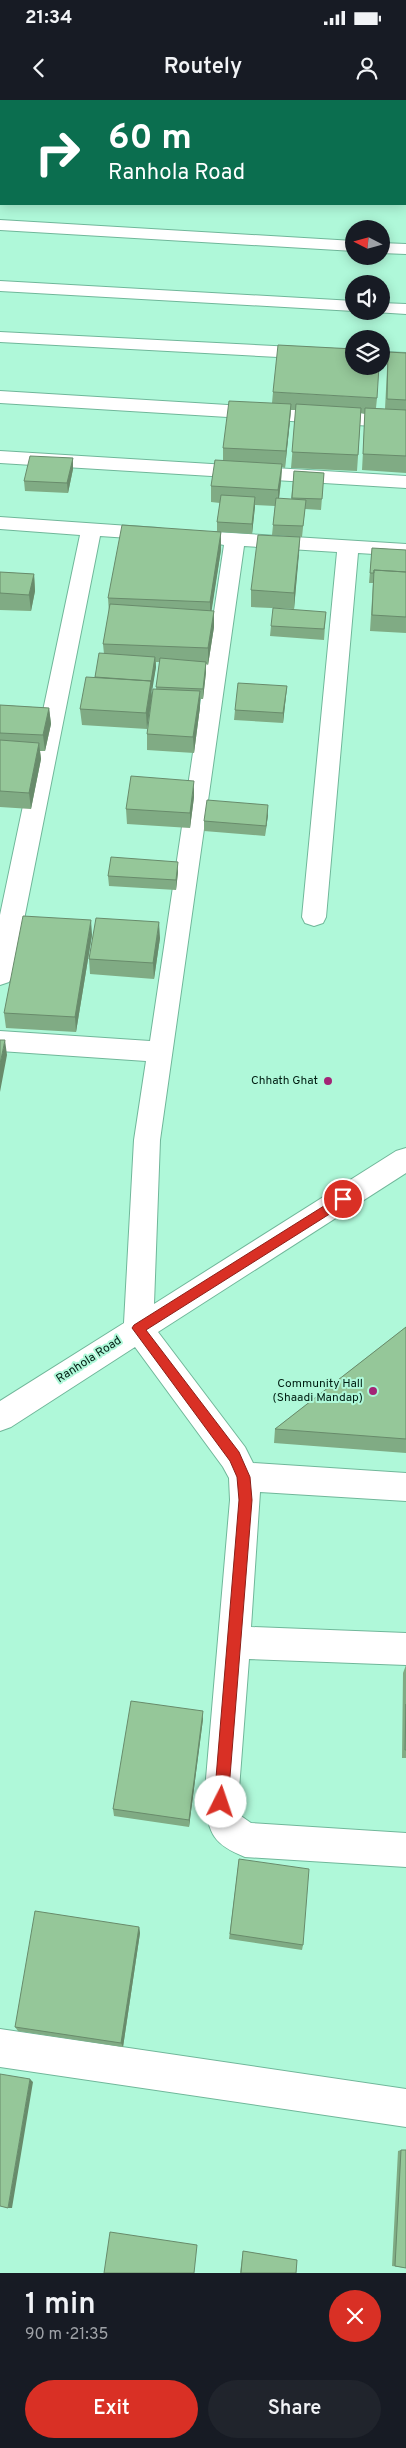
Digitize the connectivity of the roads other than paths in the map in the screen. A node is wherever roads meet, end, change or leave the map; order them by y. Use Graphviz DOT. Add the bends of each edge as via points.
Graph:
graph roads {
  1 [pos="0,225"];
  2 [pos="345,245"];
  3 [pos="390,248"];
  4 [pos="406,249"];
  5 [pos="0,286"];
  6 [pos="345,305"];
  7 [pos="390,308"];
  8 [pos="406,309"];
  9 [pos="0,337"];
  10 [pos="345,356"];
  11 [pos="390,358"];
  12 [pos="406,359"];
  13 [pos="0,397"];
  14 [pos="406,422"];
  15 [pos="0,457"];
  16 [pos="406,482"];
  17 [pos="0,523"];
  18 [pos="91,530"];
  19 [pos="235,539"];
  20 [pos="348,546"];
  21 [pos="406,550"];
  22 [pos="314,917"];
  23 [pos="0,975"];
  24 [pos="0,1041"];
  25 [pos="162,1052"];
  26 [pos="406,1159"];
  27 [pos="138,1328"];
  28 [pos="0,1417"];
  29 [pos="244,1477"];
  30 [pos="406,1487"];
  31 [pos="234,1642"];
  32 [pos="406,1649"];
  33 [pos="406,1850"];
  34 [pos="0,2048"];
  35 [pos="406,2108"];
  1 -- 2 [label="street"];
  3 -- 4 [label="street"];
  5 -- 6 [label="street"];
  7 -- 8 [label="street"];
  9 -- 10 [label="street"];
  11 -- 12 [label="street"];
  13 -- 14 [label="street"];
  15 -- 16 [label="street"];
  17 -- 18 [label="street"];
  18 -- 19 [label="street"];
  18 -- 23 [label="street"];
  19 -- 20 [label="street"];
  19 -- 25 [label="street"];
  20 -- 21 [label="street"];
  20 -- 22 [label="street"];
  24 -- 25 [label="street"];
  25 -- 27 [label="street" via="147,1140"];
  26 -- 27 [label="street, Ranhola Road"];
  27 -- 28 [label="street, Ranhola Road"];
  27 -- 29 [label="street" via="234,1457"];
  29 -- 30 [label="street"];
  29 -- 31 [label="street"];
  31 -- 32 [label="street"];
  31 -- 33 [label="street" via="221,1802 226,1826 245,1840"];
  34 -- 35 [label="street"];
}
